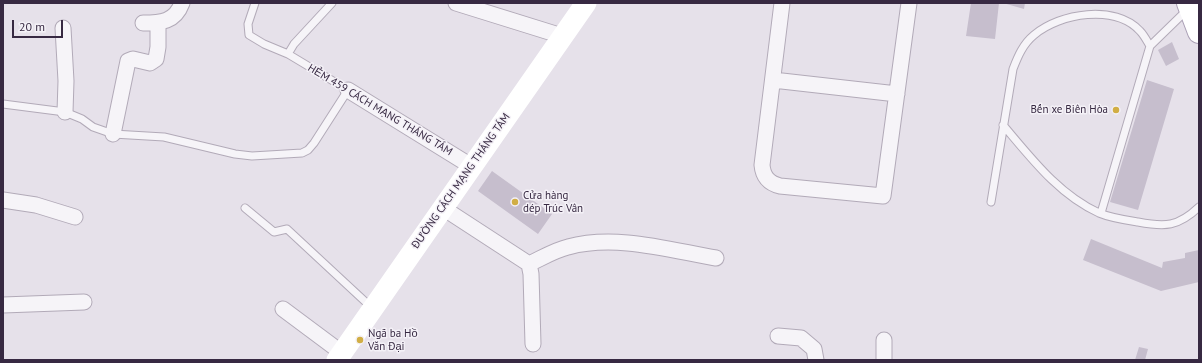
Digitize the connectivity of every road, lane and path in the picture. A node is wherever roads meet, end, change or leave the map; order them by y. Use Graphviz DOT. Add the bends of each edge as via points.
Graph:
graph roads {
  1 [pos="182,3"];
  2 [pos="255,3"];
  3 [pos="332,3"];
  4 [pos="456,3"];
  5 [pos="586,3"];
  6 [pos="782,3"];
  7 [pos="909,3"];
  8 [pos="1189,5"];
  9 [pos="481,7"];
  10 [pos="143,23"];
  11 [pos="158,23"];
  12 [pos="63,28"];
  13 [pos="1199,32"];
  14 [pos="562,36"];
  15 [pos="1150,46"];
  16 [pos="288,54"];
  17 [pos="773,80"];
  18 [pos="348,90"];
  19 [pos="897,94"];
  20 [pos="3,104"];
  21 [pos="65,112"];
  22 [pos="1003,125"];
  23 [pos="113,134"];
  24 [pos="471,166"];
  25 [pos="3,200"];
  26 [pos="991,202"];
  27 [pos="245,208"];
  28 [pos="443,208"];
  29 [pos="1199,208"];
  30 [pos="1101,213"];
  31 [pos="75,217"];
  32 [pos="716,258"];
  33 [pos="529,264"];
  34 [pos="84,302"];
  35 [pos="3,305"];
  36 [pos="373,308"];
  37 [pos="283,309"];
  38 [pos="778,336"];
  39 [pos="884,340"];
  40 [pos="533,344"];
  41 [pos="340,356"];
  42 [pos="816,360"];
  43 [pos="884,360"];
  1 -- 11 [label="street" via="173,18"];
  2 -- 16 [label="lane, HẺM 459 CÁCH MẠNG THÁNG TÁM" via="248,24 249,35"];
  3 -- 16 [label="lane"];
  4 -- 9 [label="street"];
  5 -- 14 [label="main road, ĐƯỜNG CÁCH MẠNG THÁNG TÁM"];
  6 -- 17 [label="street"];
  7 -- 19 [label="street"];
  8 -- 13 [label="main road"];
  8 -- 15 [label="lane"];
  9 -- 14 [label="street"];
  10 -- 11 [label="street"];
  11 -- 23 [label="street" via="156,59 150,63 133,59 128,61"];
  12 -- 21 [label="street"];
  14 -- 24 [label="main road, ĐƯỜNG CÁCH MẠNG THÁNG TÁM"];
  15 -- 22 [label="lane" via="1139,30 1116,17 1082,14 1052,24 1034,34 1017,58"];
  15 -- 30 [label="lane"];
  16 -- 18 [label="lane, HẺM 459 CÁCH MẠNG THÁNG TÁM"];
  17 -- 19 [label="street"];
  17 -- 19 [label="street" via="762,165 769,182 780,186 883,196"];
  18 -- 23 [label="lane" via="314,143 302,153 252,156 213,150 164,137"];
  18 -- 24 [label="street, HẺM 459 CÁCH MẠNG THÁNG TÁM"];
  20 -- 21 [label="lane"];
  21 -- 23 [label="lane"];
  22 -- 26 [label="lane"];
  22 -- 30 [label="lane" via="1055,182 1087,206"];
  24 -- 28 [label="main road, ĐƯỜNG CÁCH MẠNG THÁNG TÁM"];
  25 -- 31 [label="street" via="36,205"];
  27 -- 36 [label="lane" via="274,232 287,229"];
  28 -- 33 [label="street"];
  28 -- 36 [label="main road, ĐƯỜNG CÁCH MẠNG THÁNG TÁM"];
  29 -- 30 [label="lane" via="1181,221 1167,226"];
  32 -- 33 [label="street" via="621,242 597,242 568,247"];
  33 -- 40 [label="street"];
  34 -- 35 [label="street"];
  36 -- 41 [label="main road, ĐƯỜNG CÁCH MẠNG THÁNG TÁM"];
  37 -- 41 [label="street"];
  38 -- 42 [label="street" via="801,338 814,349"];
  39 -- 43 [label="street"];
}
